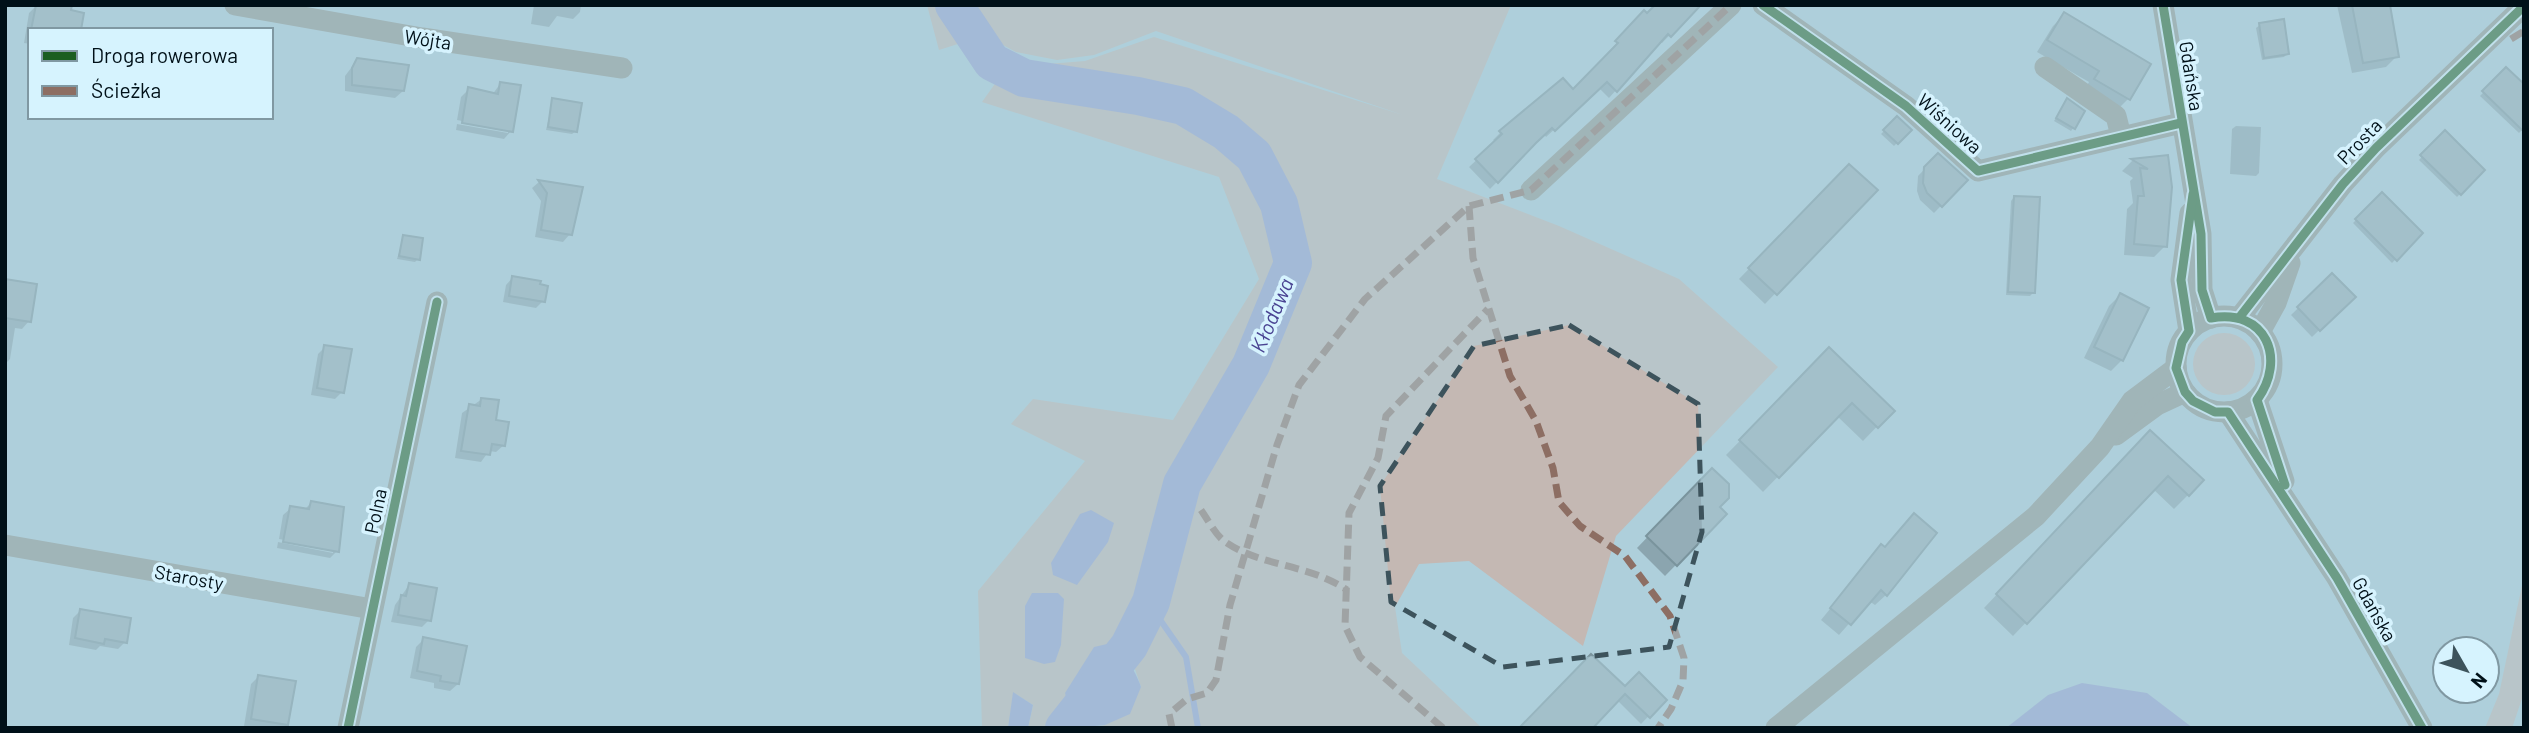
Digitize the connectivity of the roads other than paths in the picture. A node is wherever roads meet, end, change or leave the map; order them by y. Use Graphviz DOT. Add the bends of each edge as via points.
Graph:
graph roads {
  1 [pos="235,5"];
  2 [pos="1731,5"];
  3 [pos="1763,5"];
  4 [pos="2163,5"];
  5 [pos="2524,6"];
  6 [pos="2045,66"];
  7 [pos="622,68"];
  8 [pos="2181,123"];
  9 [pos="2120,136"];
  10 [pos="1531,190"];
  11 [pos="2193,194"];
  12 [pos="2294,251"];
  13 [pos="437,302"];
  14 [pos="2211,318"];
  15 [pos="2239,318"];
  16 [pos="2189,331"];
  17 [pos="2260,332"];
  18 [pos="2176,368"];
  19 [pos="2185,392"];
  20 [pos="2257,400"];
  21 [pos="2228,412"];
  22 [pos="2100,447"];
  23 [pos="2294,509"];
  24 [pos="5,545"];
  25 [pos="372,609"];
  26 [pos="348,728"];
  27 [pos="1776,728"];
  28 [pos="2421,728"];
  1 -- 7 [label="street, Wójta"];
  2 -- 10 [label="street"];
  3 -- 9 [label="street, Wiśniowa" via="1906,106 1978,171"];
  4 -- 8 [label="street, Gdańska"];
  5 -- 12 [label="street, Prosta" via="2376,148"];
  6 -- 9 [label="street" via="2116,116"];
  8 -- 9 [label="street, Wiśniowa"];
  8 -- 11 [label="street, Gdańska"];
  11 -- 14 [label="street, Gdańska" via="2201,234 2202,290"];
  11 -- 16 [label="street, Gdańska" via="2181,280"];
  12 -- 15 [label="street, Prosta"];
  12 -- 17 [label="street, Prosta" via="2276,303"];
  13 -- 25 [label="street, Polna"];
  14 -- 15 [label="street"];
  14 -- 16 [label="street"];
  15 -- 17 [label="street"];
  16 -- 18 [label="street"];
  17 -- 20 [label="street" via="2270,348 2273,366 2268,385"];
  18 -- 19 [label="street"];
  18 -- 22 [label="street" via="2132,401"];
  19 -- 21 [label="street" via="2203,408"];
  19 -- 22 [label="street" via="2157,405"];
  20 -- 21 [label="street"];
  20 -- 23 [label="street, Gdańska"];
  21 -- 23 [label="street, Gdańska"];
  22 -- 27 [label="street" via="2036,516"];
  23 -- 28 [label="street, Gdańska"];
  24 -- 25 [label="street, Starosty"];
  25 -- 26 [label="street, Polna"];
}
